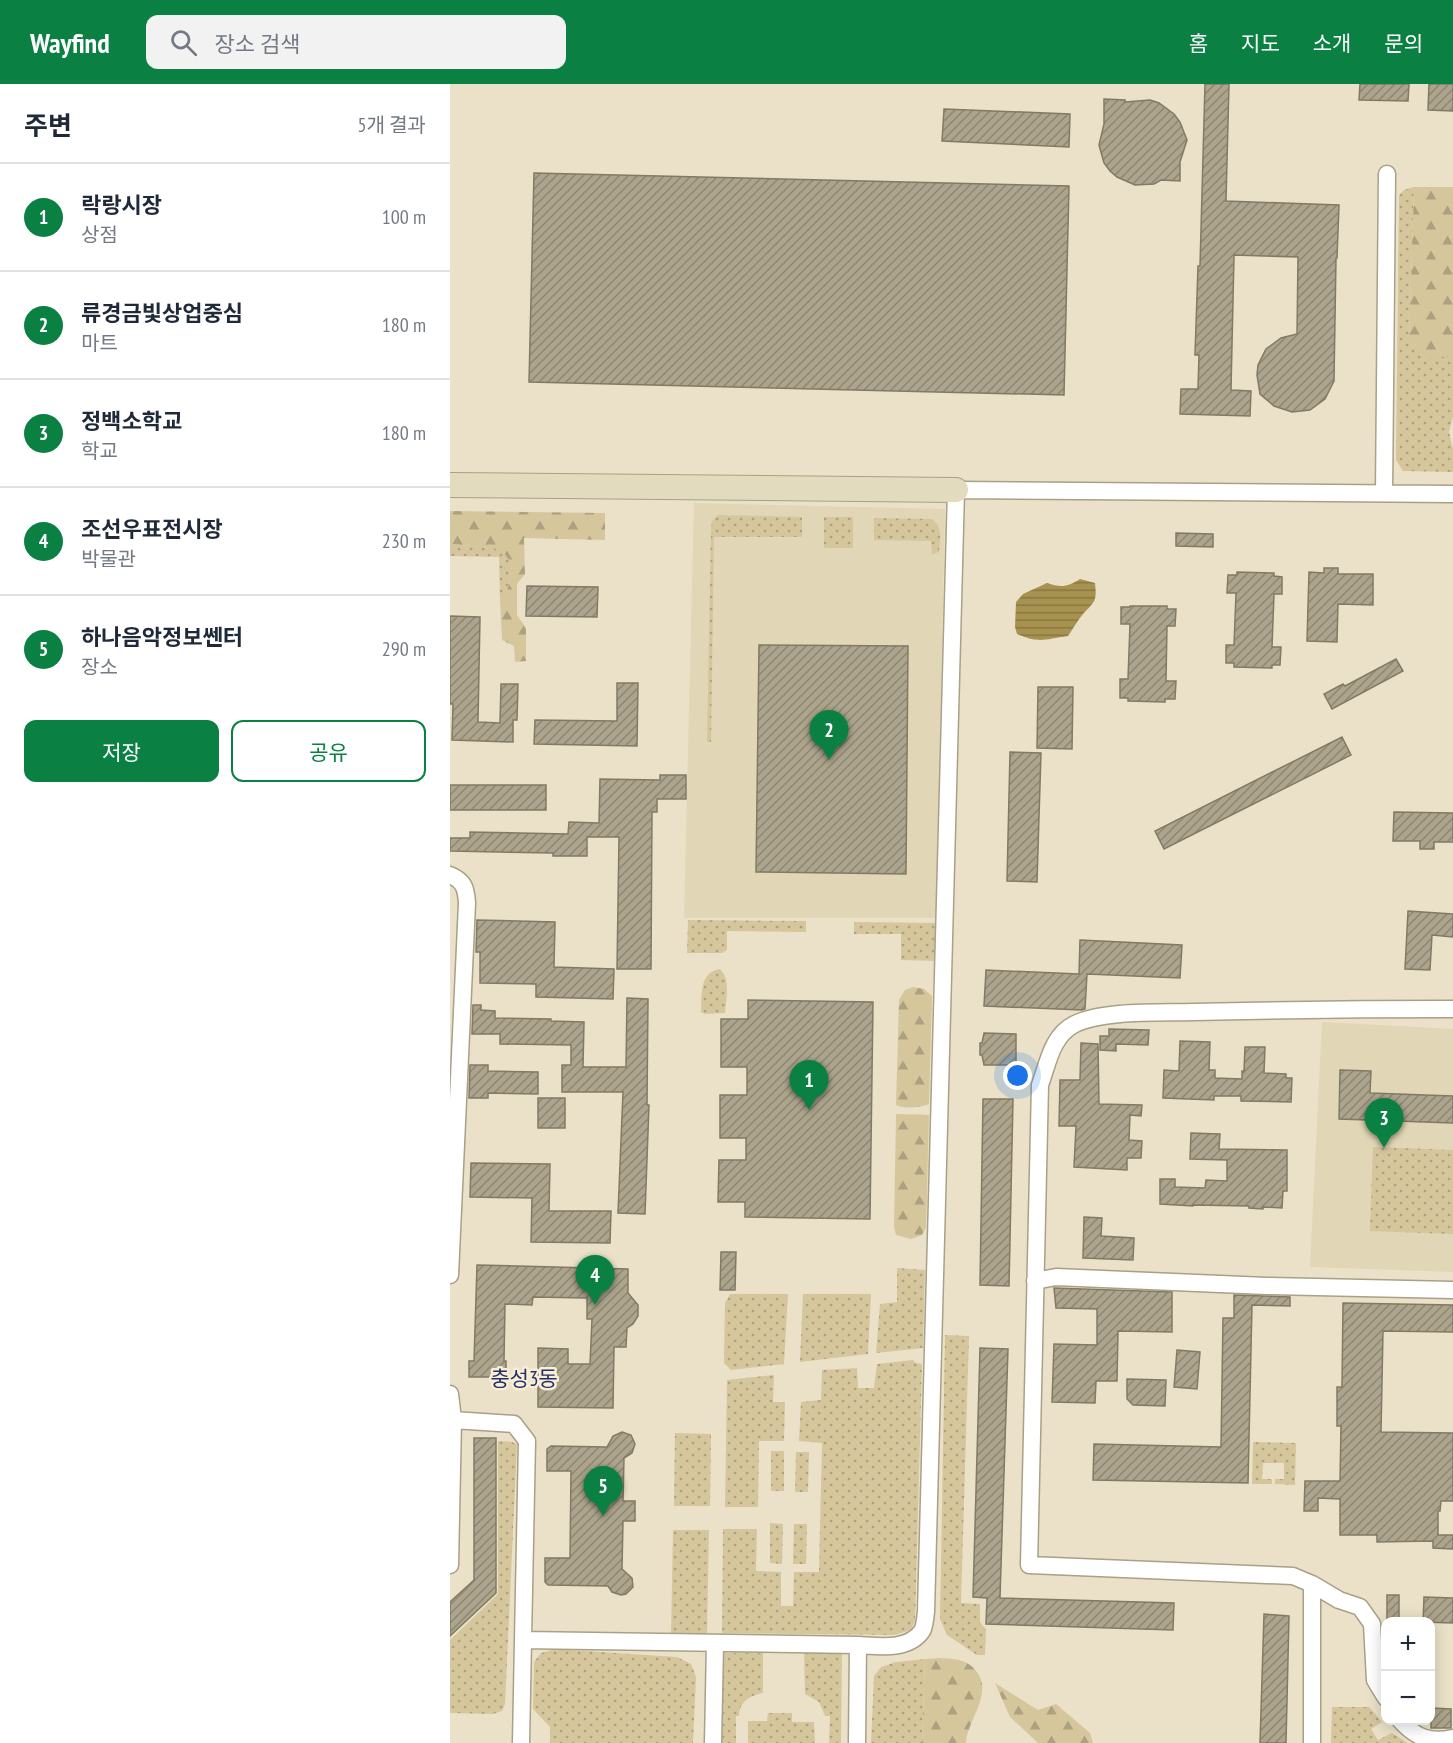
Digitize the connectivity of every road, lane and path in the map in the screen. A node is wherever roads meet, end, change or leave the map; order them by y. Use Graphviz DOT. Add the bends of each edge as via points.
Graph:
graph roads {
  1 [pos="1387,174"];
  2 [pos="450,485"];
  3 [pos="956,489"];
  4 [pos="1384,493"];
  5 [pos="1453,494"];
  6 [pos="450,875"];
  7 [pos="1453,1009"];
  8 [pos="450,1275"];
  9 [pos="1035,1281"];
  10 [pos="1453,1290"];
  11 [pos="450,1394"];
  12 [pos="453,1420"];
  13 [pos="450,1565"];
  14 [pos="1312,1584"];
  15 [pos="523,1640"];
  16 [pos="715,1643"];
  17 [pos="858,1646"];
  18 [pos="1381,1690"];
  19 [pos="1405,1725"];
  20 [pos="1453,1738"];
  21 [pos="521,1743"];
  22 [pos="713,1743"];
  23 [pos="856,1743"];
  24 [pos="1312,1743"];
  1 -- 4 [label="street"];
  2 -- 3 [label="main road"];
  3 -- 4 [label="street"];
  3 -- 17 [label="street" via="926,1612 923,1630 911,1642"];
  4 -- 5 [label="street"];
  6 -- 8 [label="street" via="460,880 467,903"];
  7 -- 9 [label="street" via="1144,1013 1095,1017 1074,1024 1054,1042 1040,1085"];
  9 -- 10 [label="street" via="1056,1277"];
  9 -- 14 [label="street" via="1029,1565 1293,1576"];
  11 -- 12 [label="street"];
  12 -- 13 [label="street"];
  12 -- 15 [label="street" via="514,1424 527,1441"];
  14 -- 18 [label="street" via="1360,1607 1372,1624 1374,1680"];
  14 -- 24 [label="street"];
  15 -- 16 [label="street"];
  15 -- 21 [label="street"];
  16 -- 17 [label="street"];
  16 -- 22 [label="street"];
  17 -- 23 [label="street"];
  19 -- 20 [label="street" via="1419,1738 1440,1742"];
}
